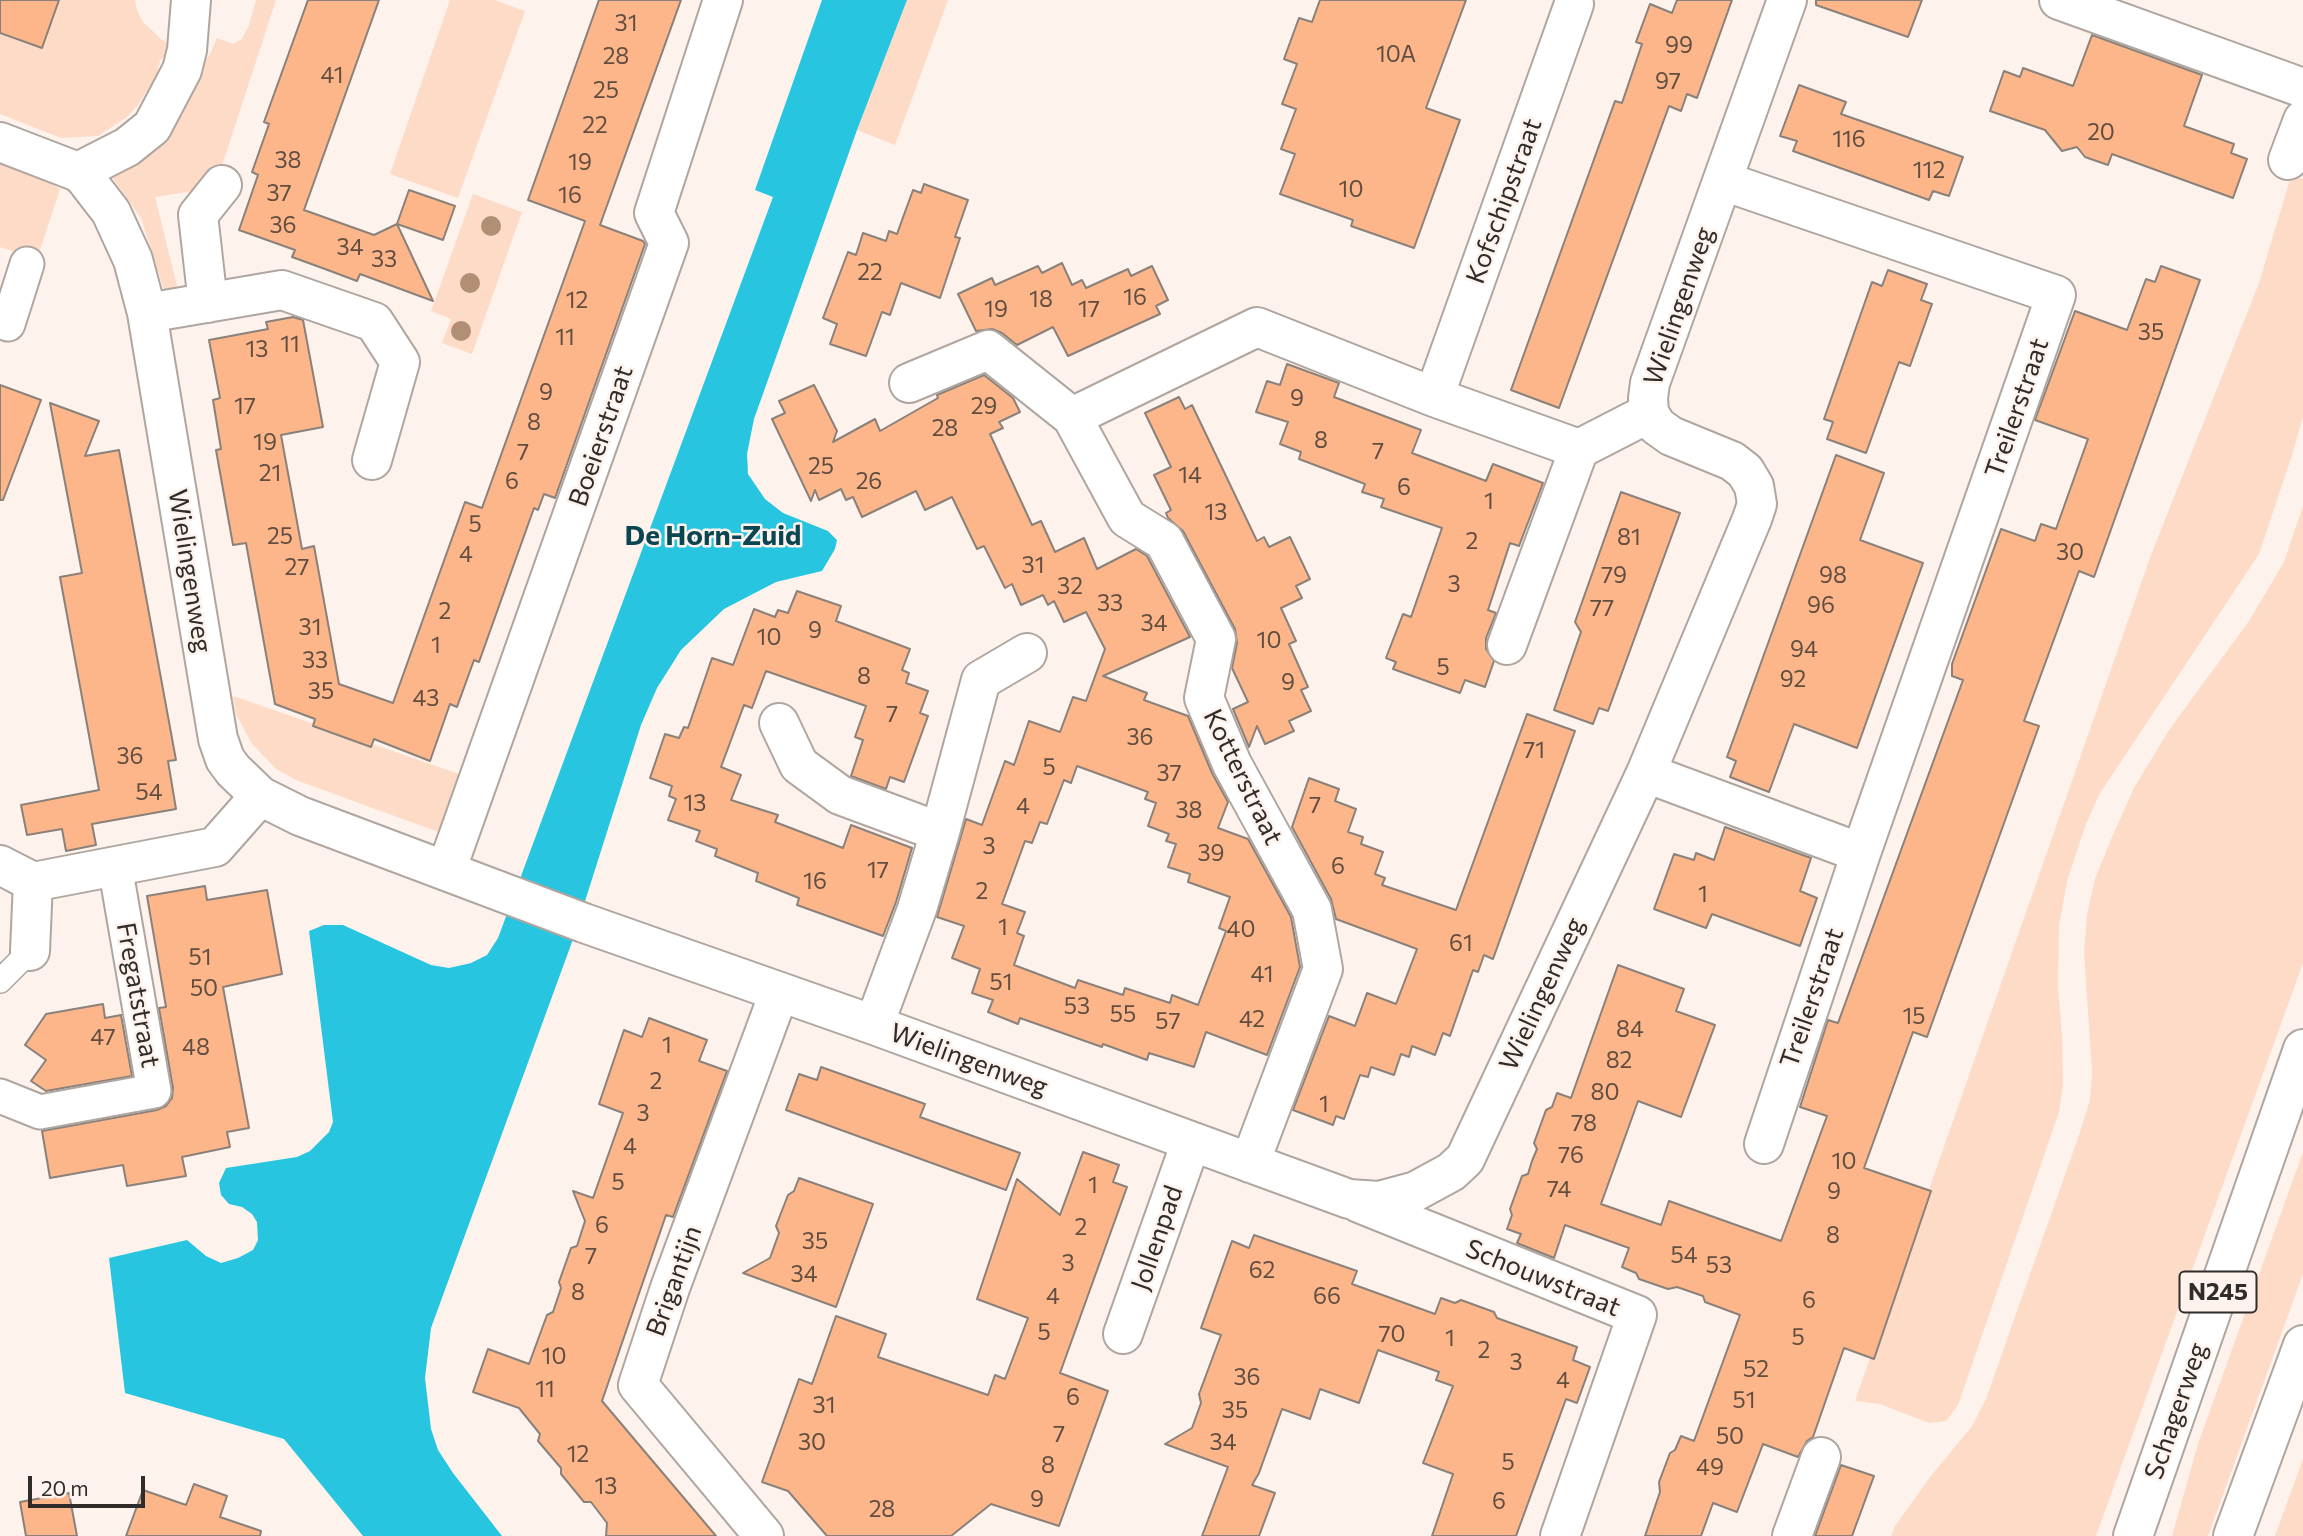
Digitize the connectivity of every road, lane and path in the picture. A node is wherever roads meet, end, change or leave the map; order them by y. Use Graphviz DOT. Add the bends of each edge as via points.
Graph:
graph roads {
  1 [pos="191,0"];
  2 [pos="723,0"];
  3 [pos="1787,0"];
  4 [pos="2059,0"];
  5 [pos="1574,4"];
  6 [pos="2303,88"];
  7 [pos="2303,120"];
  8 [pos="0,142"];
  9 [pos="2288,160"];
  10 [pos="78,172"];
  11 [pos="1723,181"];
  12 [pos="222,185"];
  13 [pos="27,264"];
  14 [pos="208,303"];
  15 [pos="147,313"];
  16 [pos="15,334"];
  17 [pos="909,383"];
  18 [pos="1434,397"];
  19 [pos="1649,413"];
  20 [pos="1072,417"];
  21 [pos="1579,449"];
  22 [pos="372,460"];
  23 [pos="1507,645"];
  24 [pos="1027,653"];
  25 [pos="779,723"];
  26 [pos="1646,773"];
  27 [pos="260,796"];
  28 [pos="940,832"];
  29 [pos="1861,853"];
  30 [pos="116,866"];
  31 [pos="446,871"];
  32 [pos="16,874"];
  33 [pos="30,951"];
  34 [pos="0,981"];
  35 [pos="779,993"];
  36 [pos="874,1025"];
  37 [pos="2303,1049"];
  38 [pos="0,1096"];
  39 [pos="1191,1142"];
  40 [pos="1763,1143"];
  41 [pos="1250,1163"];
  42 [pos="1349,1199"];
  43 [pos="1124,1334"];
  44 [pos="2303,1345"];
  45 [pos="1821,1457"];
  46 [pos="764,1536"];
  47 [pos="1560,1536"];
  48 [pos="1792,1536"];
  49 [pos="2133,1536"];
  50 [pos="2233,1536"];
  1 -- 10 [label="street" via="182,70 152,127 127,147"];
  2 -- 31 [label="street, Boeierstraat" via="654,213 669,243"];
  3 -- 11 [label="street, Wielingenweg"];
  4 -- 6 [label="street"];
  5 -- 18 [label="street, Kofschipstraat"];
  7 -- 9 [label="street"];
  8 -- 10 [label="street, Wielingenweg"];
  10 -- 15 [label="street, Wielingenweg" via="106,203 124,236"];
  11 -- 19 [label="street, Wielingenweg" via="1650,383"];
  11 -- 29 [label="street, Treilerstraat" via="2056,295"];
  12 -- 14 [label="street" via="198,215"];
  13 -- 16 [label="street"];
  14 -- 15 [label="street"];
  14 -- 22 [label="street" via="282,290 374,322 400,362"];
  15 -- 27 [label="street, Wielingenweg" via="218,739 233,770"];
  17 -- 20 [label="street, Kotterstraat" via="988,350"];
  18 -- 20 [label="street" via="1257,327"];
  18 -- 21 [label="street"];
  19 -- 21 [label="street"];
  19 -- 26 [label="street, Wielingenweg" via="1671,436 1745,471 1757,504"];
  20 -- 41 [label="street, Kotterstraat" via="1127,518 1164,541 1216,639 1204,698 1232,764 1312,910 1323,969"];
  21 -- 23 [label="street"];
  24 -- 28 [label="street" via="981,680"];
  25 -- 28 [label="street" via="799,765 840,796"];
  26 -- 29 [label="street"];
  26 -- 42 [label="street, Wielingenweg" via="1465,1159 1416,1191 1378,1200"];
  27 -- 30 [label="street" via="215,847"];
  27 -- 31 [label="street, Wielingenweg" via="300,816"];
  28 -- 36 [label="street"];
  29 -- 40 [label="street, Treilerstraat"];
  30 -- 32 [label="street"];
  30 -- 38 [label="street, Fregatstraat" via="154,1091 40,1112"];
  31 -- 35 [label="street, Wielingenweg"];
  32 -- 33 [label="street"];
  33 -- 34 [label="lane"];
  35 -- 36 [label="street, Wielingenweg"];
  35 -- 46 [label="street, Brigantijn" via="638,1385"];
  36 -- 39 [label="street, Wielingenweg"];
  37 -- 49 [label="street, Schagerweg / N245"];
  39 -- 41 [label="street, Wielingenweg"];
  39 -- 43 [label="street, Jollenpad"];
  41 -- 42 [label="street, Wielingenweg"];
  42 -- 47 [label="street, Schouwstraat" via="1637,1315"];
  44 -- 50 [label="street"];
  45 -- 48 [label="street"];
}
